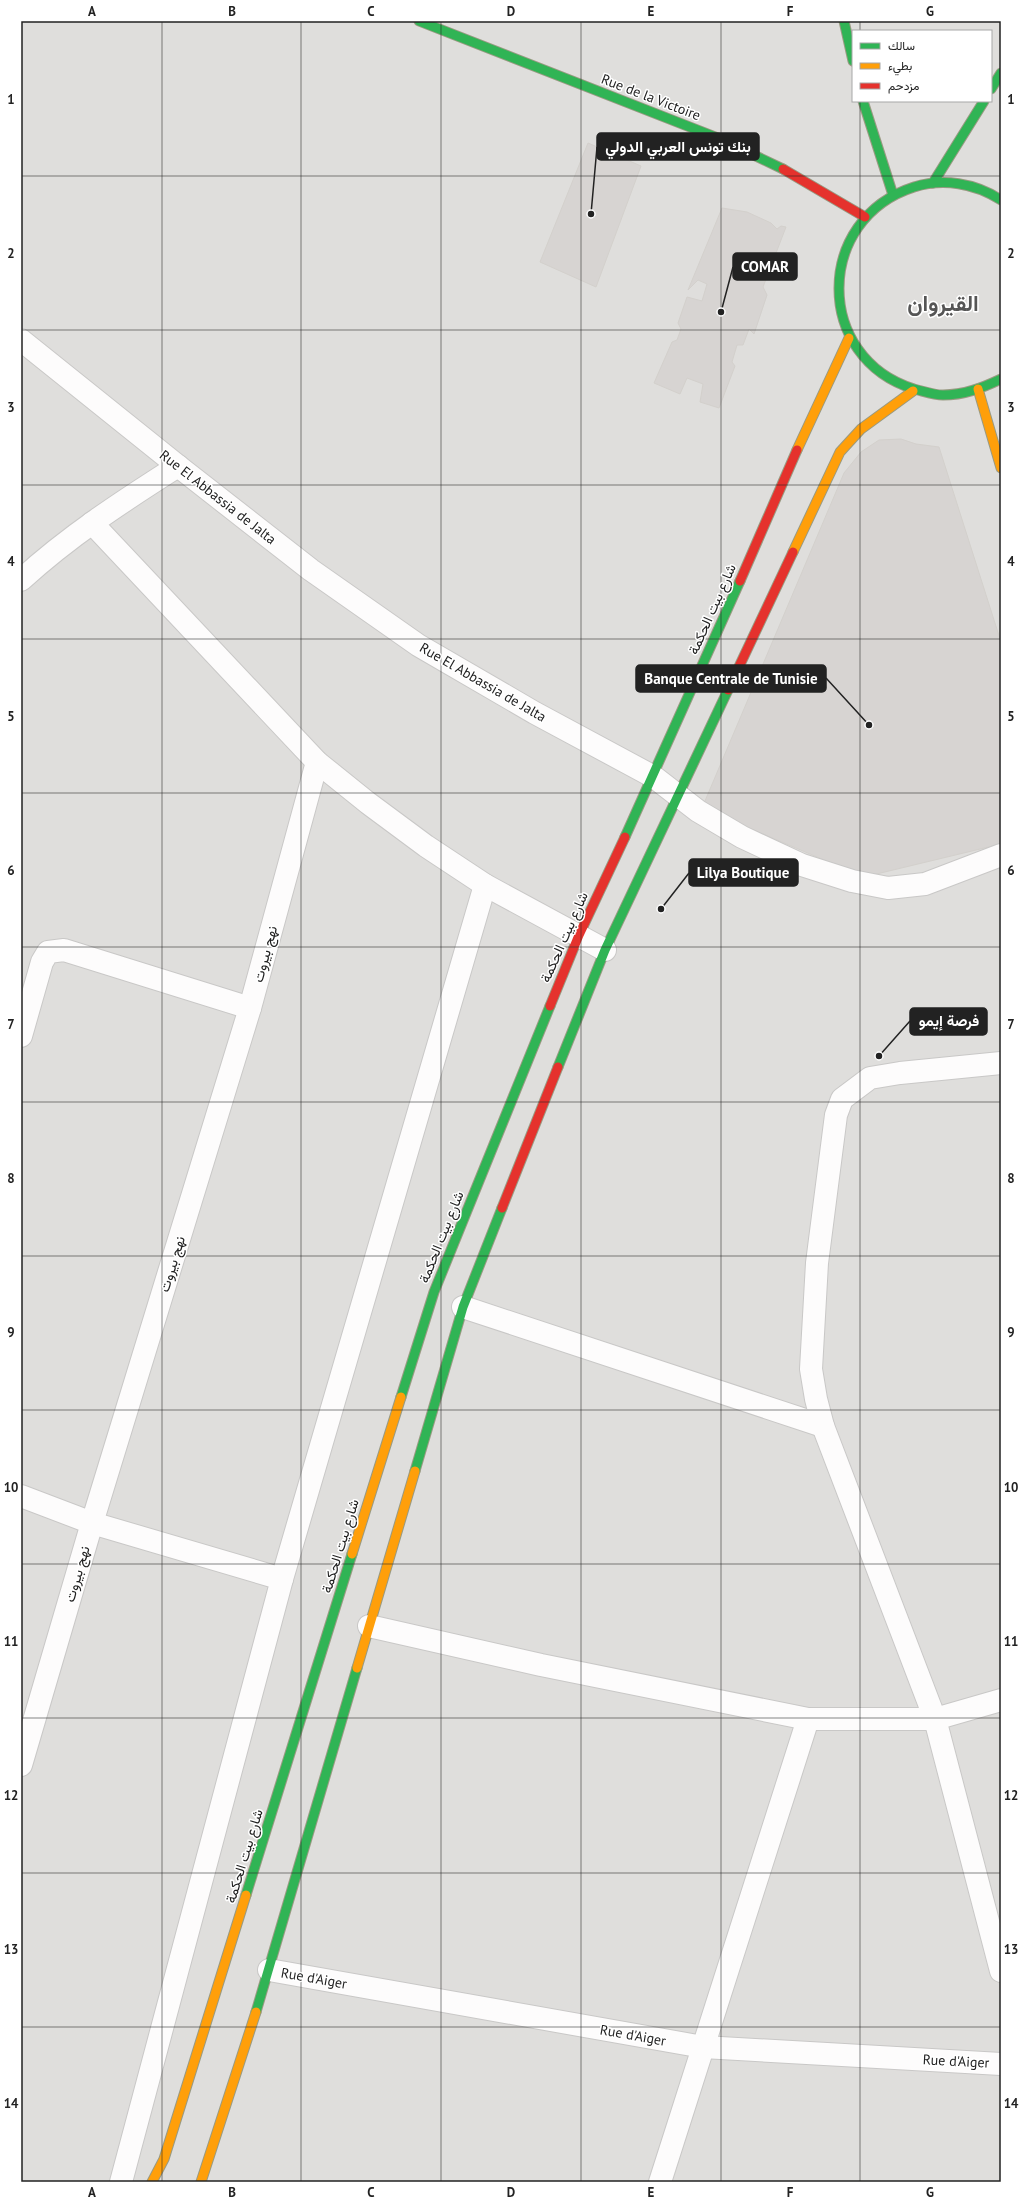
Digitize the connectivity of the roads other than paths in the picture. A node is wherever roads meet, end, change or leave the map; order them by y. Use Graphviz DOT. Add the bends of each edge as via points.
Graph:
graph roads {
  1 [pos="419,21"];
  2 [pos="844,21"];
  3 [pos="852,56"];
  4 [pos="1001,73"];
  5 [pos="992,87"];
  6 [pos="863,102"];
  7 [pos="983,102"];
  8 [pos="933,183"];
  9 [pos="893,195"];
  10 [pos="1001,200"];
  11 [pos="865,216"];
  12 [pos="849,338"];
  13 [pos="21,340"];
  14 [pos="1001,379"];
  15 [pos="978,389"];
  16 [pos="913,391"];
  17 [pos="178,466"];
  18 [pos="1001,468"];
  19 [pos="92,523"];
  20 [pos="21,580"];
  21 [pos="317,762"];
  22 [pos="654,777"];
  23 [pos="678,797"];
  24 [pos="1001,855"];
  25 [pos="485,885"];
  26 [pos="578,935"];
  27 [pos="606,950"];
  28 [pos="250,1008"];
  29 [pos="25,1011"];
  30 [pos="21,1036"];
  31 [pos="1001,1063"];
  32 [pos="463,1307"];
  33 [pos="823,1426"];
  34 [pos="21,1496"];
  35 [pos="92,1523"];
  36 [pos="282,1579"];
  37 [pos="369,1626"];
  38 [pos="1001,1700"];
  39 [pos="808,1719"];
  40 [pos="935,1719"];
  41 [pos="21,1765"];
  42 [pos="269,1970"];
  43 [pos="1001,1971"];
  44 [pos="703,2047"];
  45 [pos="1001,2064"];
  46 [pos="122,2182"];
  47 [pos="152,2182"];
  48 [pos="201,2182"];
  49 [pos="660,2182"];
  1 -- 11 [label="main road, Rue de la Victoire" via="718,138 776,165"];
  2 -- 3 [label="main road"];
  4 -- 5 [label="main road"];
  6 -- 9 [label="main road"];
  7 -- 8 [label="main road"];
  8 -- 9 [label="main road" via="912,187"];
  8 -- 10 [label="main road" via="964,184 994,194"];
  9 -- 11 [label="main road"];
  11 -- 12 [label="main road" via="847,244 838,275 839,308"];
  12 -- 16 [label="main road" via="866,361 887,379"];
  12 -- 22 [label="main road, شارع بيت الحكمة"];
  13 -- 17 [label="street, Rue El Abbassia de Jalta"];
  14 -- 15 [label="main road"];
  15 -- 16 [label="main road" via="946,396"];
  15 -- 18 [label="main road"];
  16 -- 23 [label="main road" via="861,429 840,452"];
  17 -- 19 [label="street"];
  17 -- 22 [label="street, Rue El Abbassia de Jalta" via="311,570 418,646"];
  19 -- 20 [label="street"];
  19 -- 21 [label="street"];
  21 -- 25 [label="street" via="420,842"];
  21 -- 28 [label="street, نهج بيروت"];
  22 -- 23 [label="street, Rue El Abbassia de Jalta"];
  22 -- 26 [label="main road, شارع بيت الحكمة"];
  23 -- 24 [label="street, Rue El Abbassia de Jalta" via="742,837 802,865 852,881 888,888 925,884"];
  23 -- 27 [label="main road"];
  25 -- 26 [label="street"];
  25 -- 36 [label="street"];
  26 -- 27 [label="street"];
  26 -- 47 [label="main road, شارع بيت الحكمة" via="434,1292 164,2159"];
  27 -- 32 [label="main road"];
  28 -- 29 [label="street" via="64,950 48,952"];
  28 -- 35 [label="street, نهج بيروت"];
  29 -- 30 [label="street"];
  31 -- 33 [label="street" via="870,1078 842,1099 836,1115 816,1278 811,1369"];
  32 -- 33 [label="street"];
  32 -- 37 [label="main road"];
  33 -- 40 [label="street"];
  34 -- 35 [label="street"];
  35 -- 36 [label="street"];
  35 -- 41 [label="street, نهج بيروت"];
  36 -- 46 [label="street"];
  37 -- 39 [label="street" via="541,1665"];
  37 -- 42 [label="main road"];
  38 -- 40 [label="street"];
  39 -- 40 [label="street"];
  39 -- 44 [label="street"];
  40 -- 43 [label="street"];
  42 -- 44 [label="street, Rue d'Aiger"];
  42 -- 48 [label="main road"];
  44 -- 45 [label="street, Rue d'Aiger"];
  44 -- 49 [label="street"];
}
